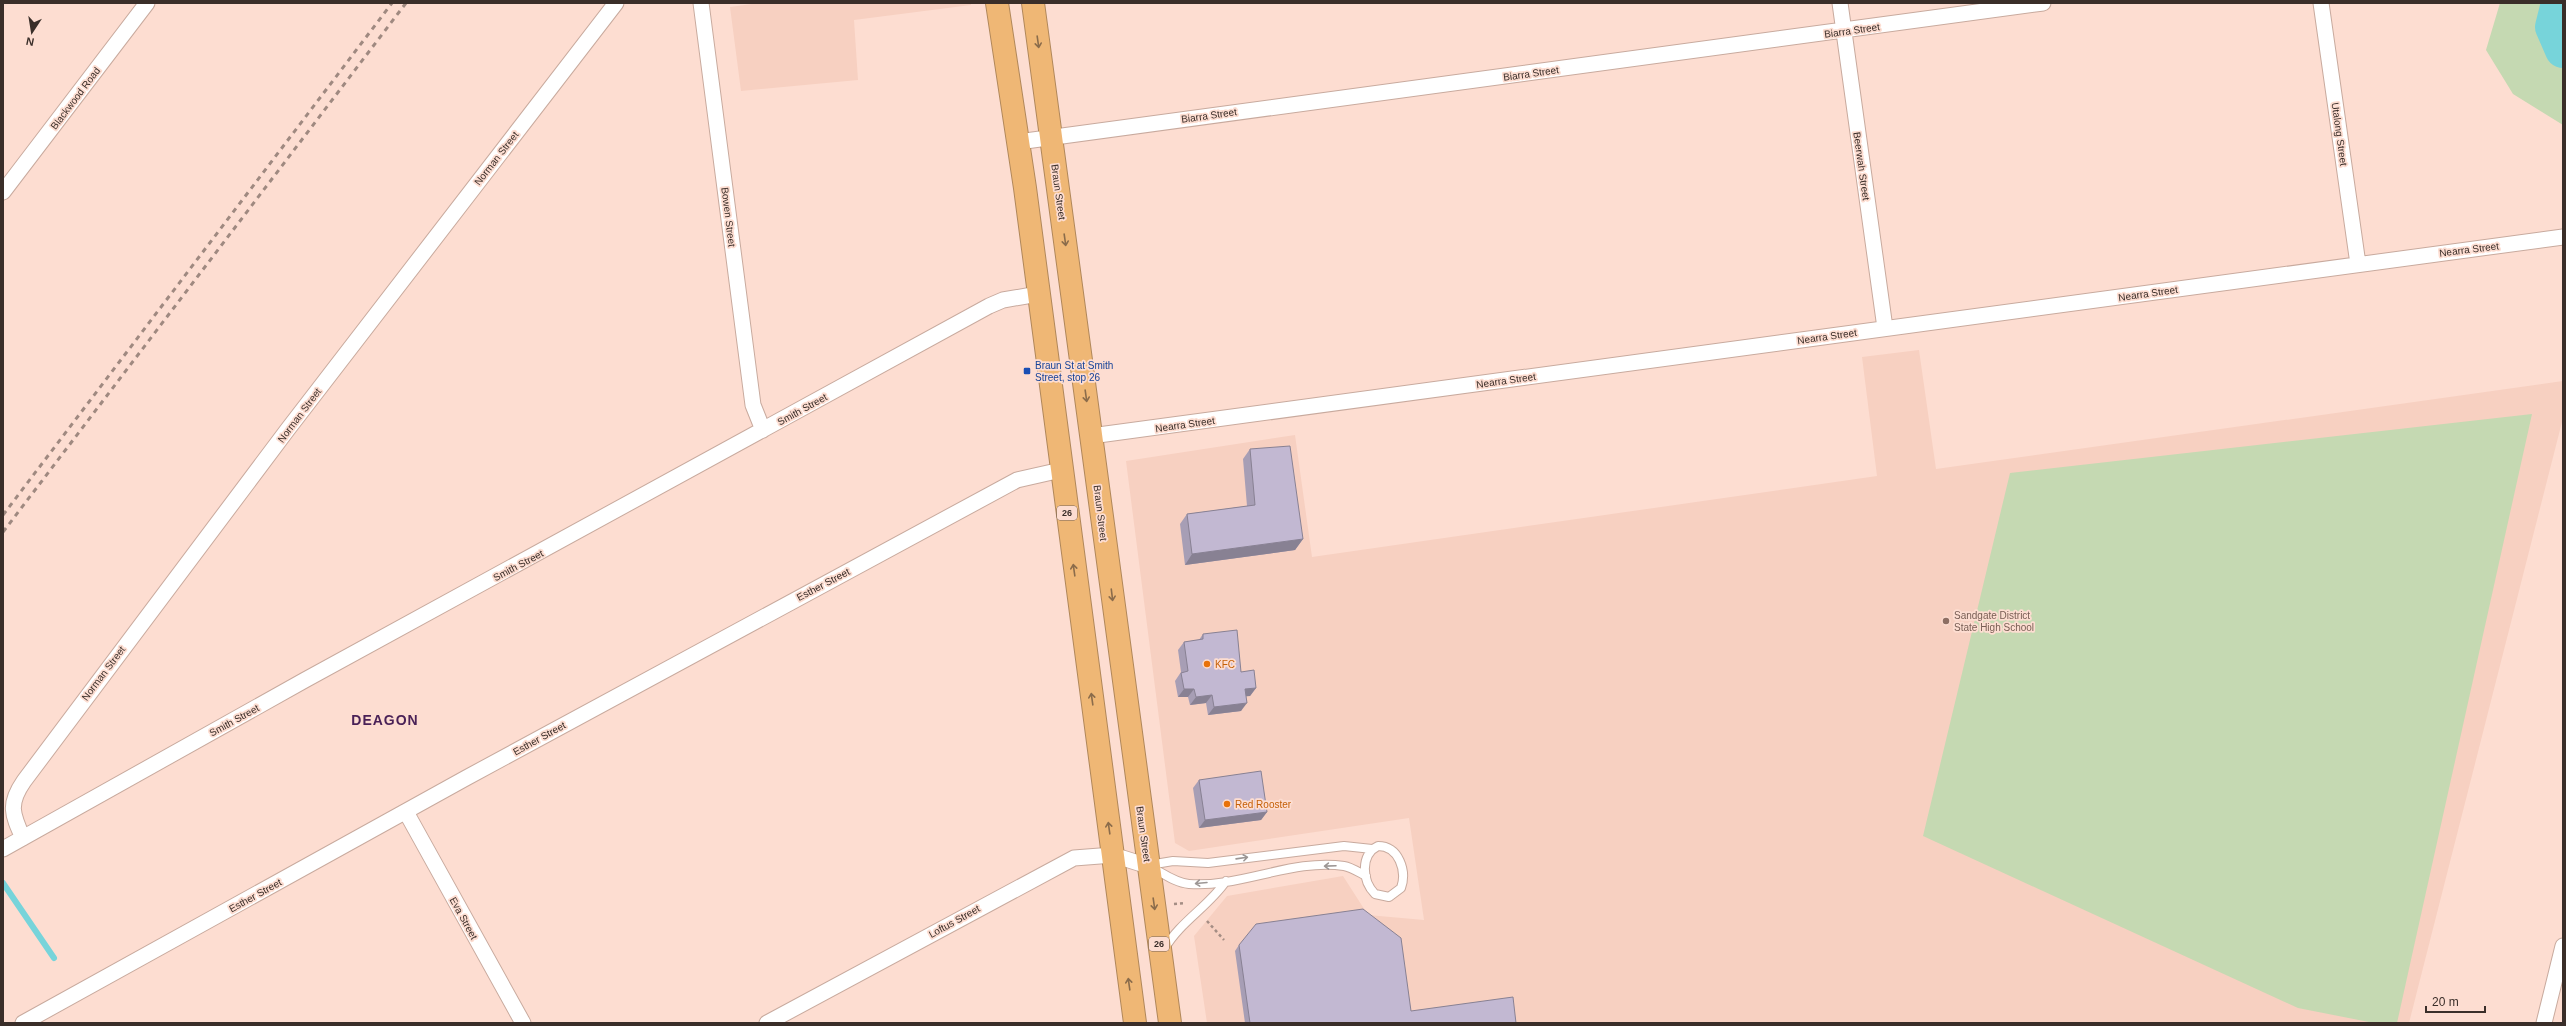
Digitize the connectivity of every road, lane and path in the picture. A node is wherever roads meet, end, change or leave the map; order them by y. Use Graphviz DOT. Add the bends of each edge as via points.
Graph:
graph roads {
  1 [pos="147,3"];
  2 [pos="616,3"];
  3 [pos="701,3"];
  4 [pos="997,3"];
  5 [pos="1033,3"];
  6 [pos="1840,3"];
  7 [pos="2043,3"];
  8 [pos="2322,3"];
  9 [pos="1844,31"];
  10 [pos="1052,137"];
  11 [pos="1018,142"];
  12 [pos="3,192"];
  13 [pos="2563,237"];
  14 [pos="2358,264"];
  15 [pos="1038,294"];
  16 [pos="1885,328"];
  17 [pos="763,430"];
  18 [pos="1091,436"];
  19 [pos="1061,470"];
  20 [pos="406,812"];
  21 [pos="23,838"];
  22 [pos="3,849"];
  23 [pos="1372,849"];
  24 [pos="1113,855"];
  25 [pos="1148,866"];
  26 [pos="1366,876"];
  27 [pos="1226,881"];
  28 [pos="1178,897"];
  29 [pos="1179,904"];
  30 [pos="1205,920"];
  31 [pos="1224,940"];
  32 [pos="2563,946"];
  33 [pos="1161,956"];
  34 [pos="23,1023"];
  35 [pos="522,1023"];
  36 [pos="767,1023"];
  37 [pos="1135,1023"];
  38 [pos="1170,1023"];
  39 [pos="2544,1023"];
  1 -- 12 [label="street, Blackwood Road"];
  2 -- 21 [label="street, Norman Street" via="273,448 24,781 13,802 13,814"];
  3 -- 17 [label="street, Bowen Street" via="754,405"];
  4 -- 11 [label="highway, 26"];
  5 -- 10 [label="highway, Braun Street / 26, one-way"];
  6 -- 9 [label="street, Beerwah Street"];
  7 -- 9 [label="street, Biarra Street"];
  8 -- 14 [label="street, Utalong Street"];
  9 -- 10 [label="street, Biarra Street"];
  9 -- 16 [label="street, Beerwah Street"];
  10 -- 11 [label="street, Biarra Street"];
  10 -- 18 [label="highway, Braun Street / 26, one-way"];
  11 -- 15 [label="highway, 26"];
  13 -- 14 [label="street, Nearra Street"];
  14 -- 16 [label="street, Nearra Street"];
  15 -- 17 [label="street, Smith Street" via="1003,300 989,306"];
  15 -- 19 [label="highway, 26"];
  16 -- 18 [label="street, Nearra Street"];
  17 -- 21 [label="street, Smith Street" via="298,684"];
  18 -- 25 [label="highway, Braun Street / 26, one-way"];
  19 -- 20 [label="street, Esther Street" via="1017,480"];
  24 -- 19 [label="highway, 26, one-way"];
  20 -- 34 [label="street, Esther Street"];
  20 -- 35 [label="street, Eva Street"];
  21 -- 22 [label="street, Smith Street"];
  25 -- 23 [label="lane, one-way" via="1173,861 1208,863 1344,846"];
  23 -- 26 [label="lane" via="1364,861"];
  23 -- 26 [label="lane" via="1385,846 1397,853 1403,882 1396,894 1382,897 1370,890"];
  24 -- 25 [label="street, Loftus Street"];
  24 -- 36 [label="street, Loftus Street" via="1074,858"];
  37 -- 24 [label="highway, 26, one-way"];
  27 -- 25 [label="lane, one-way" via="1188,884 1176,881"];
  25 -- 33 [label="highway, Braun Street / 26, one-way"];
  26 -- 27 [label="lane, one-way" via="1345,866 1333,866 1299,868"];
  27 -- 33 [label="lane" via="1218,893 1173,935"];
  28 -- 29 [label="path"];
  30 -- 31 [label="path"];
  32 -- 39 [label="street"];
  33 -- 38 [label="highway, Braun Street / 26"];
}
